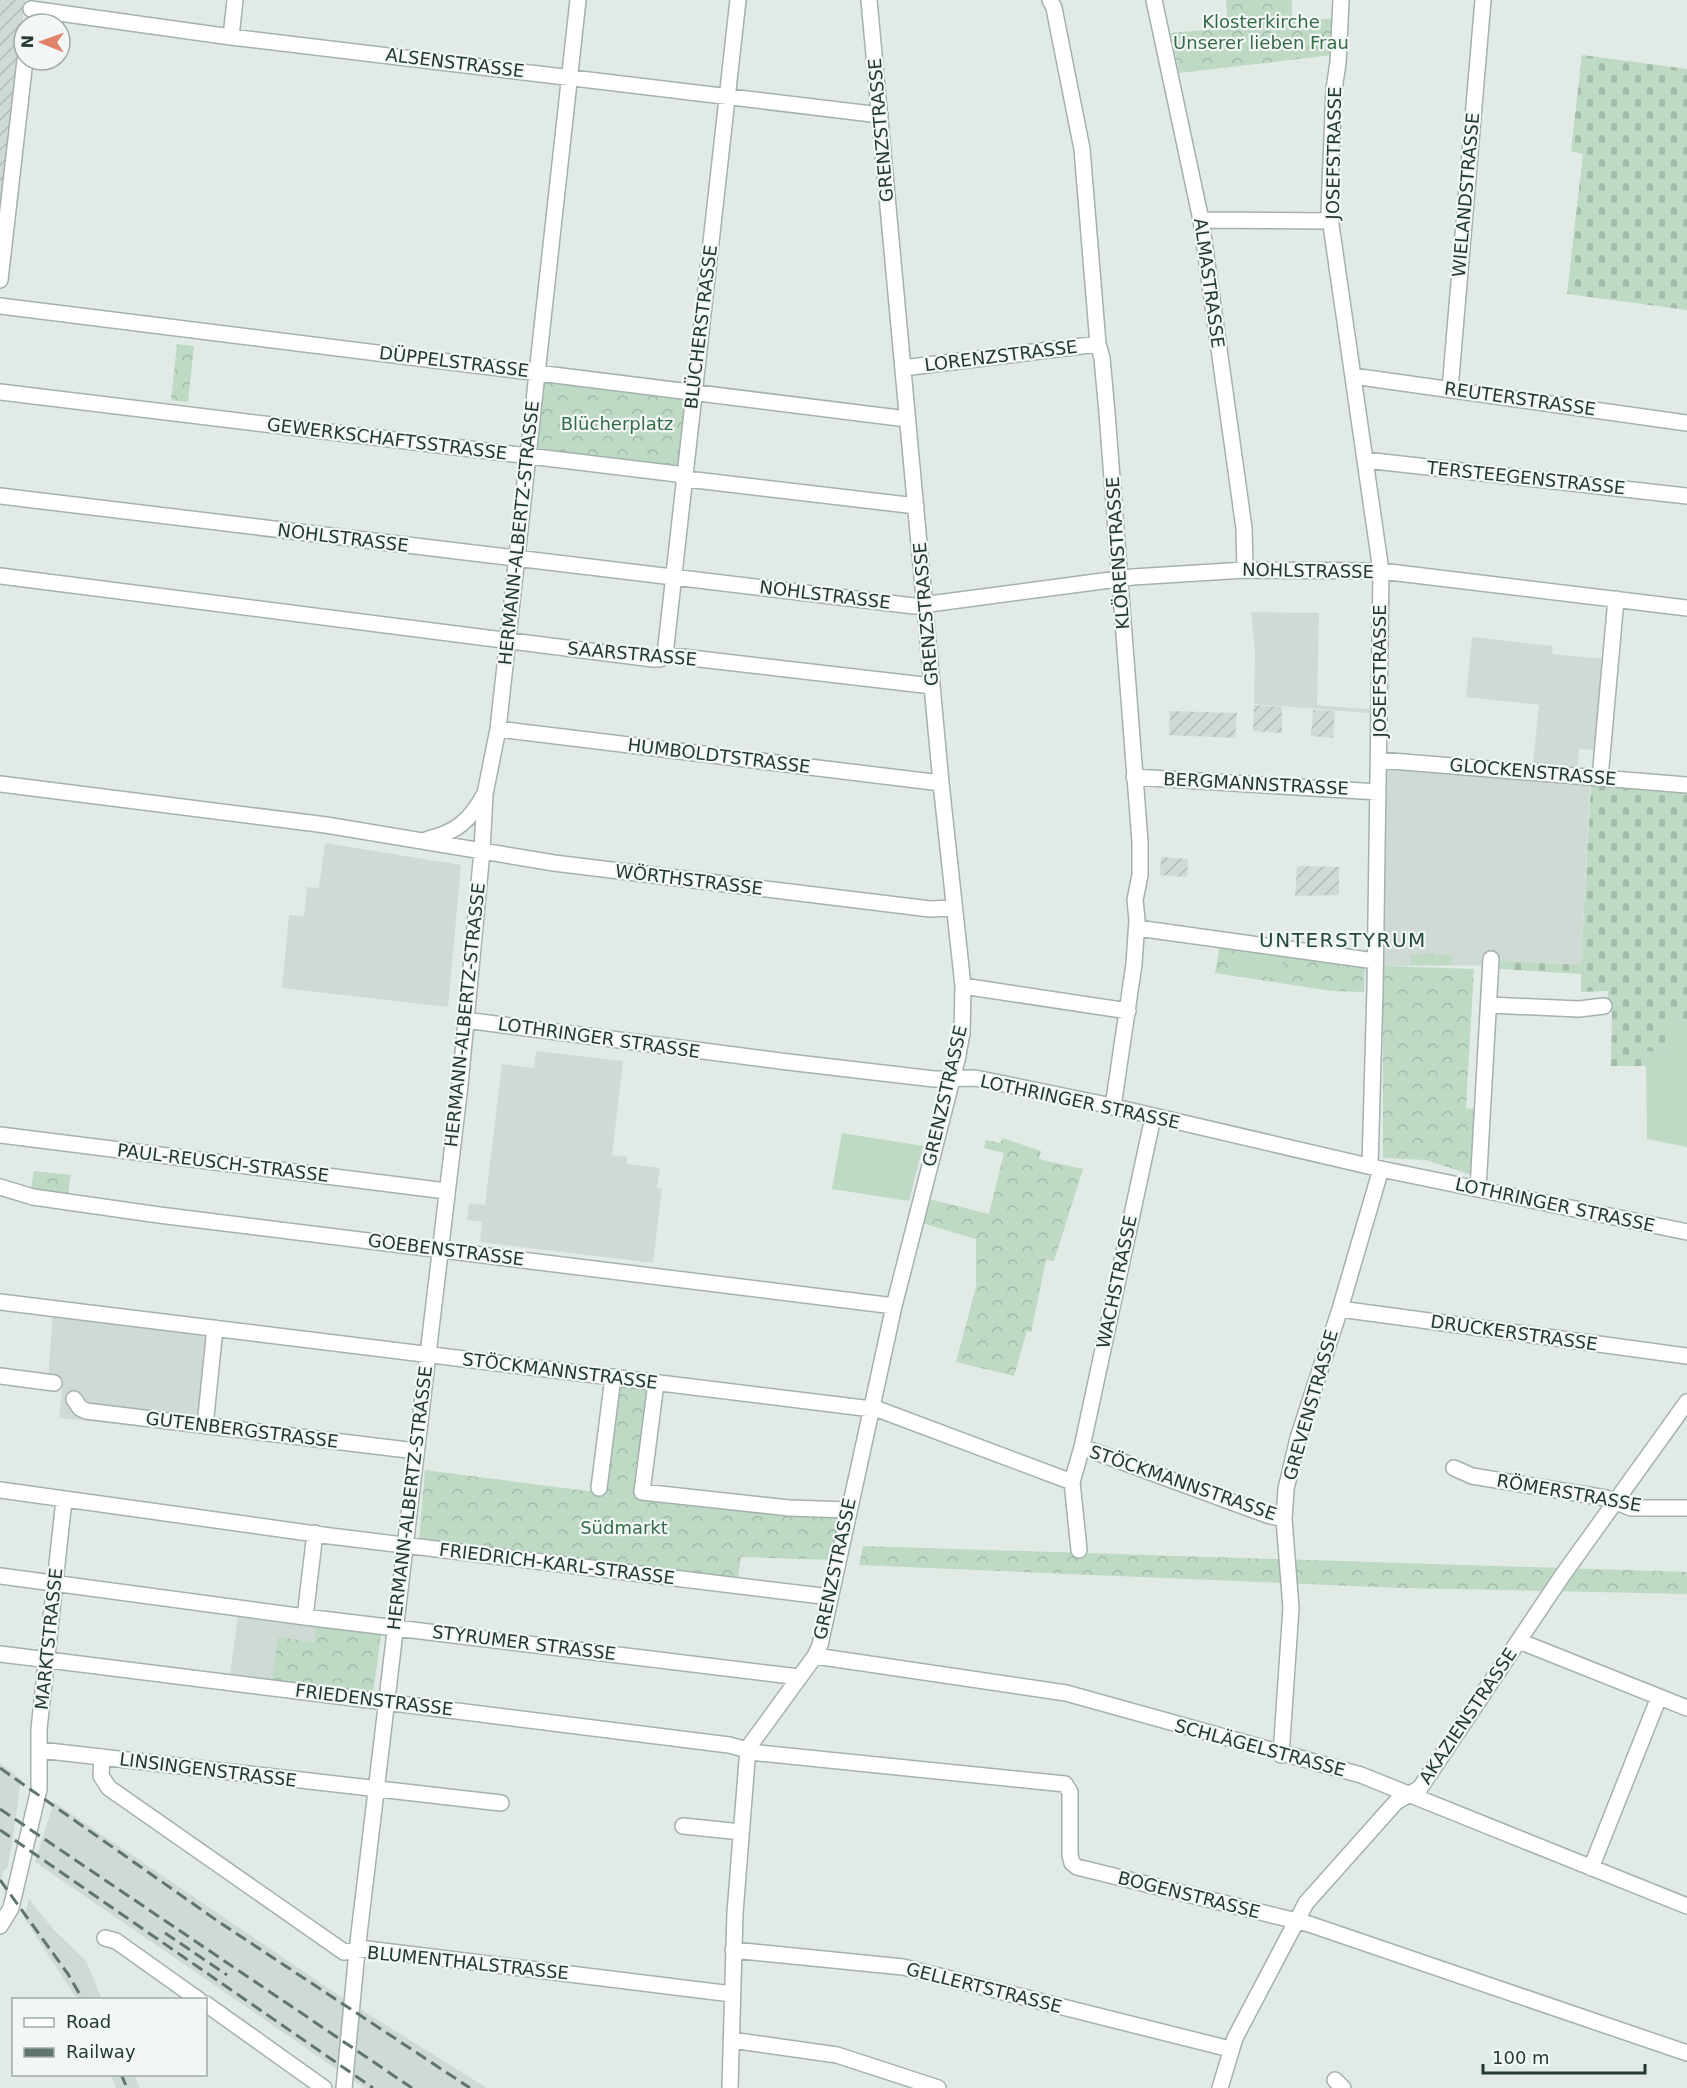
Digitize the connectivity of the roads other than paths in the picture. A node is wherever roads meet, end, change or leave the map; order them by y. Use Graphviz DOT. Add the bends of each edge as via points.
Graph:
graph roads {
  1 [pos="235,0"];
  2 [pos="578,0"];
  3 [pos="738,0"];
  4 [pos="869,0"];
  5 [pos="1050,0"];
  6 [pos="1154,0"];
  7 [pos="1341,0"];
  8 [pos="1483,0"];
  9 [pos="31,11"];
  10 [pos="231,36"];
  11 [pos="24,72"];
  12 [pos="569,77"];
  13 [pos="727,96"];
  14 [pos="880,115"];
  15 [pos="1201,220"];
  16 [pos="1331,220"];
  17 [pos="0,280"];
  18 [pos="0,306"];
  19 [pos="1098,344"];
  20 [pos="903,368"];
  21 [pos="536,373"];
  22 [pos="1353,376"];
  23 [pos="1450,389"];
  24 [pos="0,392"];
  25 [pos="694,393"];
  26 [pos="908,419"];
  27 [pos="1687,423"];
  28 [pos="528,455"];
  29 [pos="1365,460"];
  30 [pos="685,479"];
  31 [pos="0,496"];
  32 [pos="1687,496"];
  33 [pos="915,506"];
  34 [pos="516,557"];
  35 [pos="1245,570"];
  36 [pos="1381,572"];
  37 [pos="0,576"];
  38 [pos="674,577"];
  39 [pos="1119,580"];
  40 [pos="1616,599"];
  41 [pos="925,603"];
  42 [pos="1687,608"];
  43 [pos="507,641"];
  44 [pos="665,655"];
  45 [pos="932,686"];
  46 [pos="498,729"];
  47 [pos="1379,759"];
  48 [pos="1134,777"];
  49 [pos="1600,778"];
  50 [pos="941,783"];
  51 [pos="0,784"];
  52 [pos="1687,785"];
  53 [pos="1378,792"];
  54 [pos="484,794"];
  55 [pos="425,839"];
  56 [pos="482,851"];
  57 [pos="954,908"];
  58 [pos="1137,928"];
  59 [pos="1491,959"];
  60 [pos="1376,961"];
  61 [pos="963,986"];
  62 [pos="1489,1005"];
  63 [pos="1604,1006"];
  64 [pos="1128,1011"];
  65 [pos="465,1020"];
  66 [pos="951,1078"];
  67 [pos="1113,1107"];
  68 [pos="1154,1117"];
  69 [pos="0,1135"];
  70 [pos="1375,1168"];
  71 [pos="0,1187"];
  72 [pos="1478,1189"];
  73 [pos="446,1191"];
  74 [pos="1687,1232"];
  75 [pos="439,1249"];
  76 [pos="0,1302"];
  77 [pos="894,1306"];
  78 [pos="1340,1309"];
  79 [pos="215,1328"];
  80 [pos="427,1354"];
  81 [pos="1687,1356"];
  82 [pos="0,1376"];
  83 [pos="613,1377"];
  84 [pos="54,1383"];
  85 [pos="656,1383"];
  86 [pos="74,1399"];
  87 [pos="1687,1402"];
  88 [pos="870,1409"];
  89 [pos="205,1426"];
  90 [pos="1082,1447"];
  91 [pos="416,1451"];
  92 [pos="1454,1468"];
  93 [pos="1072,1482"];
  94 [pos="599,1488"];
  95 [pos="0,1490"];
  96 [pos="64,1500"];
  97 [pos="1616,1501"];
  98 [pos="1687,1508"];
  99 [pos="848,1510"];
  100 [pos="1284,1519"];
  101 [pos="315,1533"];
  102 [pos="405,1545"];
  103 [pos="1079,1551"];
  104 [pos="0,1576"];
  105 [pos="55,1584"];
  106 [pos="830,1597"];
  107 [pos="304,1617"];
  108 [pos="395,1628"];
  109 [pos="1519,1641"];
  110 [pos="0,1654"];
  111 [pos="815,1656"];
  112 [pos="45,1659"];
  113 [pos="799,1677"];
  114 [pos="1659,1697"];
  115 [pos="387,1702"];
  116 [pos="1687,1708"];
  117 [pos="748,1748"];
  118 [pos="40,1750"];
  119 [pos="1281,1755"];
  120 [pos="102,1757"];
  121 [pos="376,1788"];
  122 [pos="1410,1794"];
  123 [pos="501,1803"];
  124 [pos="683,1826"];
  125 [pos="741,1832"];
  126 [pos="1591,1868"];
  127 [pos="1687,1906"];
  128 [pos="1298,1921"];
  129 [pos="0,1926"];
  130 [pos="105,1938"];
  131 [pos="733,1950"];
  132 [pos="357,1951"];
  133 [pos="732,1994"];
  134 [pos="197,1998"];
  135 [pos="207,2005"];
  136 [pos="731,2040"];
  137 [pos="1230,2049"];
  138 [pos="1687,2053"];
  139 [pos="324,2088"];
  140 [pos="344,2088"];
  141 [pos="730,2088"];
  142 [pos="938,2088"];
  143 [pos="1220,2088"];
  1 -- 10 [label="street"];
  2 -- 12 [label="street, HERMANN-ALBERTZ-STRASSE"];
  3 -- 13 [label="street, BLÜCHERSTRASSE"];
  4 -- 14 [label="street, GRENZSTRASSE"];
  5 -- 19 [label="street, KLÖRENSTRASSE" via="1082,149"];
  6 -- 15 [label="street, ALMASTRASSE"];
  7 -- 16 [label="street, JOSEFSTRASSE" via="1332,122"];
  8 -- 23 [label="street, WIELANDSTRASSE"];
  9 -- 10 [label="street, ALSENSTRASSE"];
  10 -- 12 [label="street, ALSENSTRASSE"];
  11 -- 17 [label="street"];
  12 -- 13 [label="street, ALSENSTRASSE"];
  12 -- 21 [label="street, HERMANN-ALBERTZ-STRASSE"];
  13 -- 14 [label="street, ALSENSTRASSE"];
  13 -- 25 [label="street, BLÜCHERSTRASSE"];
  14 -- 20 [label="street, GRENZSTRASSE"];
  15 -- 16 [label="street"];
  15 -- 35 [label="street, ALMASTRASSE" via="1244,528"];
  16 -- 22 [label="street, JOSEFSTRASSE"];
  18 -- 21 [label="street, DÜPPELSTRASSE"];
  19 -- 20 [label="street, LORENZSTRASSE"];
  19 -- 39 [label="street, KLÖRENSTRASSE"];
  20 -- 26 [label="street, GRENZSTRASSE"];
  21 -- 25 [label="street, DÜPPELSTRASSE"];
  21 -- 28 [label="street, HERMANN-ALBERTZ-STRASSE"];
  22 -- 23 [label="street, REUTERSTRASSE"];
  22 -- 29 [label="street, JOSEFSTRASSE"];
  23 -- 27 [label="street, REUTERSTRASSE"];
  24 -- 28 [label="street, GEWERKSCHAFTSSTRASSE"];
  25 -- 26 [label="street, DÜPPELSTRASSE"];
  25 -- 30 [label="street, BLÜCHERSTRASSE"];
  26 -- 33 [label="street, GRENZSTRASSE"];
  28 -- 30 [label="street, GEWERKSCHAFTSSTRASSE" via="677,474"];
  28 -- 34 [label="street, HERMANN-ALBERTZ-STRASSE"];
  29 -- 32 [label="street, TERSTEEGENSTRASSE"];
  29 -- 36 [label="street, JOSEFSTRASSE"];
  30 -- 33 [label="street, GEWERKSCHAFTSSTRASSE"];
  30 -- 38 [label="street, BLÜCHERSTRASSE"];
  31 -- 34 [label="street, NOHLSTRASSE" via="507,559"];
  33 -- 41 [label="street, GRENZSTRASSE"];
  34 -- 38 [label="street, NOHLSTRASSE"];
  34 -- 43 [label="street, HERMANN-ALBERTZ-STRASSE"];
  35 -- 36 [label="street, NOHLSTRASSE"];
  35 -- 39 [label="street, NOHLSTRASSE"];
  36 -- 40 [label="street, NOHLSTRASSE"];
  36 -- 47 [label="street, JOSEFSTRASSE"];
  37 -- 43 [label="street, SAARSTRASSE"];
  38 -- 41 [label="street, NOHLSTRASSE" via="906,605"];
  38 -- 44 [label="street, BLÜCHERSTRASSE"];
  39 -- 41 [label="street, NOHLSTRASSE"];
  39 -- 48 [label="street, KLÖRENSTRASSE"];
  40 -- 42 [label="street, NOHLSTRASSE"];
  40 -- 49 [label="street"];
  41 -- 45 [label="street, GRENZSTRASSE"];
  43 -- 44 [label="street, SAARSTRASSE" via="653,659"];
  43 -- 46 [label="street, HERMANN-ALBERTZ-STRASSE"];
  44 -- 45 [label="street, SAARSTRASSE"];
  45 -- 50 [label="street, GRENZSTRASSE"];
  46 -- 50 [label="street, HUMBOLDTSTRASSE"];
  46 -- 54 [label="street, HERMANN-ALBERTZ-STRASSE"];
  47 -- 49 [label="street, GLOCKENSTRASSE"];
  47 -- 53 [label="street, JOSEFSTRASSE"];
  48 -- 53 [label="street, BERGMANNSTRASSE"];
  48 -- 58 [label="street, KLÖRENSTRASSE" via="1140,858 1135,900"];
  49 -- 52 [label="street, GLOCKENSTRASSE"];
  50 -- 57 [label="street, GRENZSTRASSE"];
  51 -- 55 [label="street, WÖRTHSTRASSE"];
  53 -- 60 [label="street, JOSEFSTRASSE"];
  54 -- 55 [label="street, WÖRTHSTRASSE" via="464,824"];
  54 -- 56 [label="street, HERMANN-ALBERTZ-STRASSE"];
  55 -- 56 [label="street, WÖRTHSTRASSE"];
  56 -- 57 [label="street, WÖRTHSTRASSE" via="909,907"];
  56 -- 65 [label="street, HERMANN-ALBERTZ-STRASSE"];
  57 -- 61 [label="street, GRENZSTRASSE"];
  58 -- 60 [label="street"];
  58 -- 64 [label="street, KLÖRENSTRASSE"];
  59 -- 62 [label="street"];
  60 -- 70 [label="street, JOSEFSTRASSE"];
  61 -- 64 [label="street"];
  61 -- 66 [label="street, GRENZSTRASSE" via="962,1033"];
  62 -- 63 [label="street" via="1579,1009"];
  62 -- 72 [label="street"];
  64 -- 67 [label="street, KLÖRENSTRASSE"];
  65 -- 66 [label="street, LOTHRINGER STRASSE" via="788,1062"];
  65 -- 73 [label="street, HERMANN-ALBERTZ-STRASSE"];
  66 -- 67 [label="street, LOTHRINGER STRASSE" via="995,1082"];
  66 -- 77 [label="street, GRENZSTRASSE"];
  67 -- 68 [label="street, LOTHRINGER STRASSE"];
  68 -- 70 [label="street, LOTHRINGER STRASSE"];
  68 -- 90 [label="street, WACHSTRASSE"];
  69 -- 73 [label="street, PAUL-REUSCH-STRASSE"];
  70 -- 72 [label="street, LOTHRINGER STRASSE"];
  70 -- 78 [label="street, GREVENSTRASSE"];
  71 -- 75 [label="street, GOEBENSTRASSE" via="33,1197"];
  72 -- 74 [label="street, LOTHRINGER STRASSE"];
  73 -- 75 [label="street, HERMANN-ALBERTZ-STRASSE"];
  75 -- 77 [label="street, GOEBENSTRASSE"];
  75 -- 80 [label="street, HERMANN-ALBERTZ-STRASSE"];
  76 -- 79 [label="street, STÖCKMANNSTRASSE"];
  77 -- 88 [label="street, GRENZSTRASSE"];
  78 -- 81 [label="street, DRUCKERSTRASSE"];
  78 -- 100 [label="street, GREVENSTRASSE" via="1293,1456"];
  79 -- 80 [label="street, STÖCKMANNSTRASSE"];
  79 -- 89 [label="street"];
  80 -- 83 [label="street, STÖCKMANNSTRASSE"];
  80 -- 91 [label="street, HERMANN-ALBERTZ-STRASSE"];
  82 -- 84 [label="street"];
  83 -- 85 [label="street, STÖCKMANNSTRASSE"];
  83 -- 94 [label="street"];
  85 -- 88 [label="street, STÖCKMANNSTRASSE"];
  85 -- 99 [label="street" via="642,1492 789,1508"];
  86 -- 89 [label="street, GUTENBERGSTRASSE" via="86,1411"];
  87 -- 97 [label="street, AKAZIENSTRASSE"];
  88 -- 93 [label="street, STÖCKMANNSTRASSE" via="887,1411"];
  88 -- 99 [label="street, GRENZSTRASSE"];
  89 -- 91 [label="street, GUTENBERGSTRASSE"];
  90 -- 93 [label="street, STÖCKMANNSTRASSE"];
  90 -- 100 [label="street, STÖCKMANNSTRASSE"];
  91 -- 102 [label="street, HERMANN-ALBERTZ-STRASSE"];
  92 -- 97 [label="street, RÖMERSTRASSE" via="1472,1476"];
  93 -- 103 [label="street, STÖCKMANNSTRASSE"];
  95 -- 96 [label="street, FRIEDRICH-KARL-STRASSE"];
  96 -- 101 [label="street, FRIEDRICH-KARL-STRASSE"];
  96 -- 105 [label="street, MARKTSTRASSE"];
  97 -- 98 [label="street, RÖMERSTRASSE" via="1631,1508"];
  97 -- 109 [label="street, AKAZIENSTRASSE"];
  99 -- 106 [label="street, GRENZSTRASSE"];
  100 -- 119 [label="street, GREVENSTRASSE" via="1291,1608"];
  101 -- 102 [label="street, FRIEDRICH-KARL-STRASSE"];
  101 -- 107 [label="street"];
  102 -- 106 [label="street, FRIEDRICH-KARL-STRASSE"];
  102 -- 108 [label="street, HERMANN-ALBERTZ-STRASSE"];
  104 -- 105 [label="street, STYRUMER STRASSE"];
  105 -- 107 [label="street, STYRUMER STRASSE"];
  105 -- 112 [label="street, MARKTSTRASSE"];
  106 -- 111 [label="street, GRENZSTRASSE"];
  107 -- 108 [label="street, STYRUMER STRASSE"];
  108 -- 113 [label="street, STYRUMER STRASSE"];
  108 -- 115 [label="street, HERMANN-ALBERTZ-STRASSE"];
  109 -- 114 [label="street"];
  109 -- 122 [label="street, AKAZIENSTRASSE" via="1420,1788"];
  110 -- 112 [label="street, FRIEDENSTRASSE"];
  111 -- 113 [label="street, GRENZSTRASSE"];
  111 -- 119 [label="street, SCHLÄGELSTRASSE" via="1066,1694"];
  112 -- 115 [label="street, FRIEDENSTRASSE"];
  112 -- 118 [label="street, MARKTSTRASSE"];
  113 -- 117 [label="street, GRENZSTRASSE"];
  114 -- 116 [label="street"];
  114 -- 126 [label="street"];
  115 -- 117 [label="street, FRIEDENSTRASSE"];
  115 -- 121 [label="street, HERMANN-ALBERTZ-STRASSE"];
  117 -- 125 [label="street"];
  117 -- 128 [label="street, BOGENSTRASSE" via="759,1753 1065,1784 1070,1792 1071,1860 1077,1867"];
  118 -- 120 [label="street, LINSINGENSTRASSE"];
  118 -- 129 [label="street, MARKTSTRASSE" via="40,1779 10,1908"];
  119 -- 122 [label="street, SCHLÄGELSTRASSE" via="1361,1775"];
  120 -- 121 [label="street, LINSINGENSTRASSE"];
  120 -- 132 [label="street, BLUMENTHALSTRASSE" via="102,1780 109,1788 344,1952"];
  121 -- 123 [label="street, LINSINGENSTRASSE"];
  121 -- 132 [label="street, HERMANN-ALBERTZ-STRASSE"];
  122 -- 126 [label="street, SCHLÄGELSTRASSE"];
  122 -- 128 [label="street, AKAZIENSTRASSE" via="1396,1802 1357,1843 1306,1903"];
  124 -- 125 [label="street"];
  125 -- 131 [label="street"];
  126 -- 127 [label="street, SCHLÄGELSTRASSE"];
  128 -- 137 [label="street, AKAZIENSTRASSE" via="1290,1929"];
  128 -- 138 [label="street, BOGENSTRASSE"];
  130 -- 134 [label="street" via="116,1941"];
  131 -- 133 [label="street"];
  131 -- 137 [label="street, GELLERTSTRASSE" via="903,1967"];
  132 -- 133 [label="street, BLUMENTHALSTRASSE" via="367,1949"];
  132 -- 140 [label="street, HERMANN-ALBERTZ-STRASSE"];
  133 -- 136 [label="street"];
  135 -- 139 [label="street"];
  136 -- 141 [label="street"];
  136 -- 142 [label="street" via="837,2055"];
  137 -- 143 [label="street, AKAZIENSTRASSE"];
}
